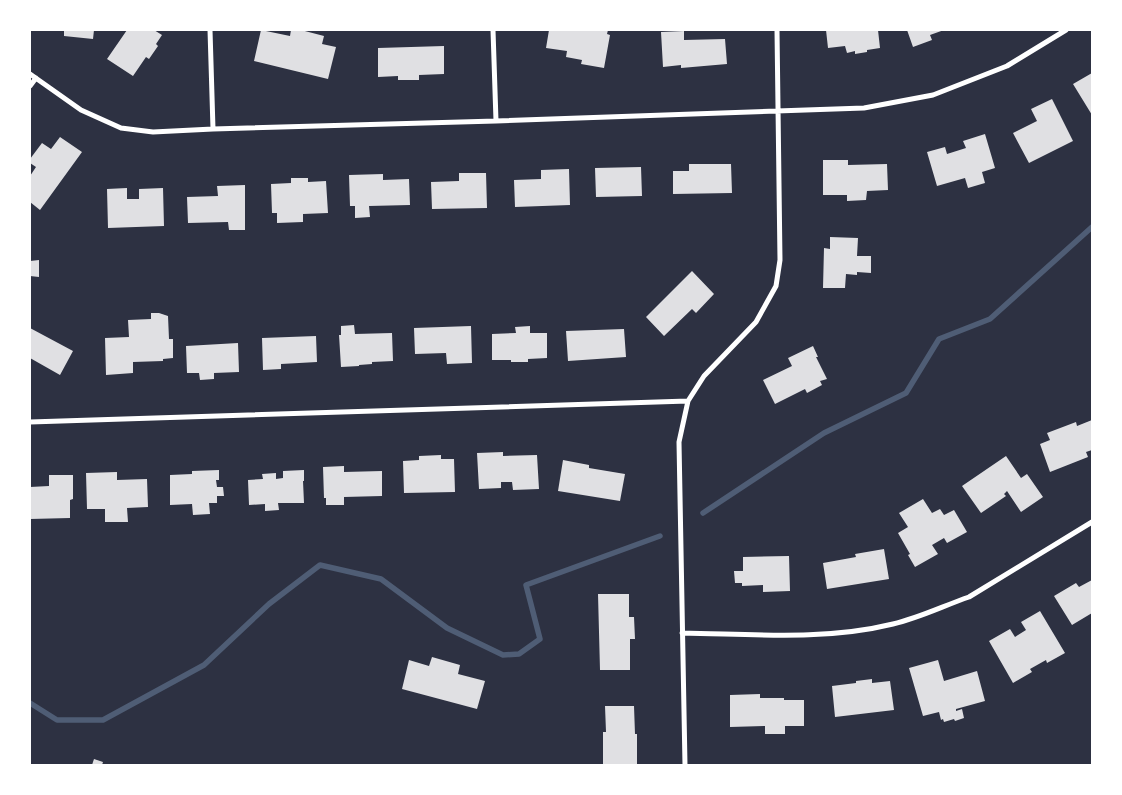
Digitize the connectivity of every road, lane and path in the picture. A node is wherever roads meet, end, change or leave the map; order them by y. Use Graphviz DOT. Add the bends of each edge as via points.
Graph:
graph roads {
  1 [pos="210,30"];
  2 [pos="493,30"];
  3 [pos="777,30"];
  4 [pos="1066,30"];
  5 [pos="30,74"];
  6 [pos="36,78"];
  7 [pos="30,86"];
  8 [pos="778,110"];
  9 [pos="496,121"];
  10 [pos="213,129"];
  11 [pos="688,401"];
  12 [pos="30,422"];
  13 [pos="1092,522"];
  14 [pos="682,633"];
  15 [pos="684,765"];
  1 -- 10 [label="street"];
  2 -- 9 [label="street"];
  3 -- 8 [label="street"];
  4 -- 8 [label="street" via="1007,66 933,95 864,108"];
  5 -- 6 [label="street"];
  6 -- 7 [label="street"];
  6 -- 10 [label="street" via="81,110 121,128 153,132"];
  8 -- 9 [label="street"];
  8 -- 11 [label="street" via="780,260 776,286 756,322 704,376"];
  9 -- 10 [label="street"];
  11 -- 12 [label="street"];
  11 -- 14 [label="street" via="679,442"];
  13 -- 14 [label="street" via="968,597 893,624 832,634"];
  14 -- 15 [label="street"];
}
